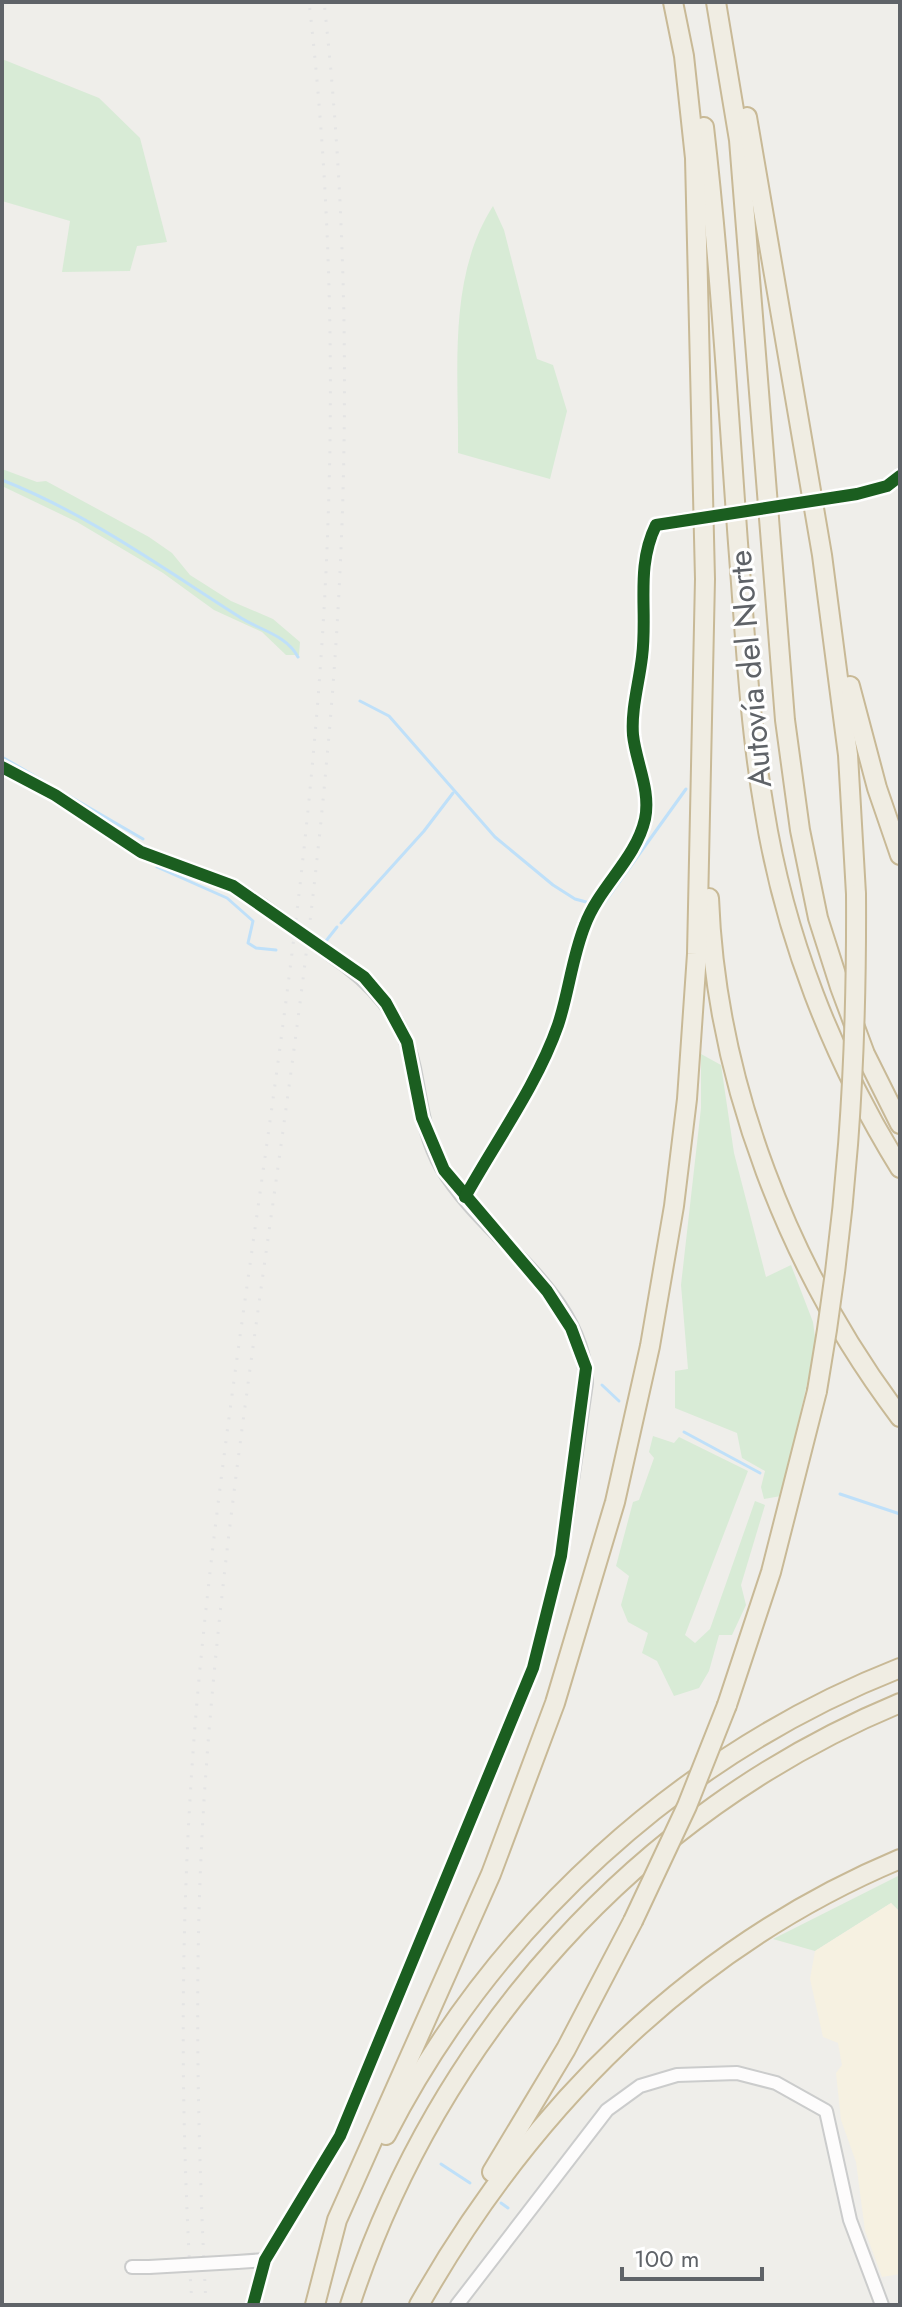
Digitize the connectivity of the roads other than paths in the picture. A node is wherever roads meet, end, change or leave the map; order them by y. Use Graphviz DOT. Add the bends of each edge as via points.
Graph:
graph roads {
  1 [pos="673,2"];
  2 [pos="683,2"];
  3 [pos="716,2"];
  4 [pos="724,2"];
  5 [pos="900,476"];
  6 [pos="822,555"];
  7 [pos="705,579"];
  8 [pos="2,767"];
  9 [pos="900,855"];
  10 [pos="900,1124"];
  11 [pos="900,1168"];
  12 [pos="465,1197"];
  13 [pos="900,1417"];
  14 [pos="900,1668"];
  15 [pos="900,1703"];
  16 [pos="900,1859"];
  17 [pos="265,2260"];
  18 [pos="132,2267"];
  19 [pos="253,2305"];
  20 [pos="316,2305"];
  21 [pos="350,2305"];
  22 [pos="416,2305"];
  23 [pos="457,2305"];
  24 [pos="882,2305"];
  1 -- 7 [label="highway" via="695,158"];
  2 -- 11 [label="highway, Autovía del Norte" via="712,193 751,704 768,835 794,937 831,1036"];
  3 -- 10 [label="highway, Autovía del Norte" via="739,140 784,707 800,830 818,918 840,987"];
  4 -- 6 [label="highway"];
  5 -- 12 [label="street, bridge" via="887,486 857,494 656,525 645,550 642,577 645,620 633,733 646,794 645,820 585,925 544,1057"];
  6 -- 9 [label="highway" via="865,744"];
  6 -- 22 [label="highway, bridge" via="848,755 856,894 856,1062 849,1166 817,1391 771,1572 687,1806 566,2049"];
  7 -- 13 [label="highway" via="710,916 723,1019 769,1178 795,1242 845,1335"];
  7 -- 20 [label="highway" via="700,860 687,1099 667,1251 639,1398 599,1559 540,1744 491,1874 337,2220"];
  8 -- 12 [label="street, bridge" via="141,852 233,886 364,977 386,1003 407,1042 435,1154"];
  12 -- 17 [label="street" via="547,1291 571,1328 586,1368 559,1568 533,1668 340,2136"];
  14 -- 20 [label="highway" via="817,1705 720,1763 647,1815 543,1912 467,2004 414,2084 346,2219"];
  15 -- 21 [label="highway" via="838,1731 712,1807 659,1848 569,1932 505,2007 441,2102 379,2225"];
  16 -- 22 [label="highway" via="750,1939 643,2020 515,2158"];
  17 -- 18 [label="street, bridge"];
  17 -- 19 [label="street"];
  23 -- 24 [label="street" via="607,2110 658,2079 704,2073 756,2076 826,2111 850,2220"];
}
